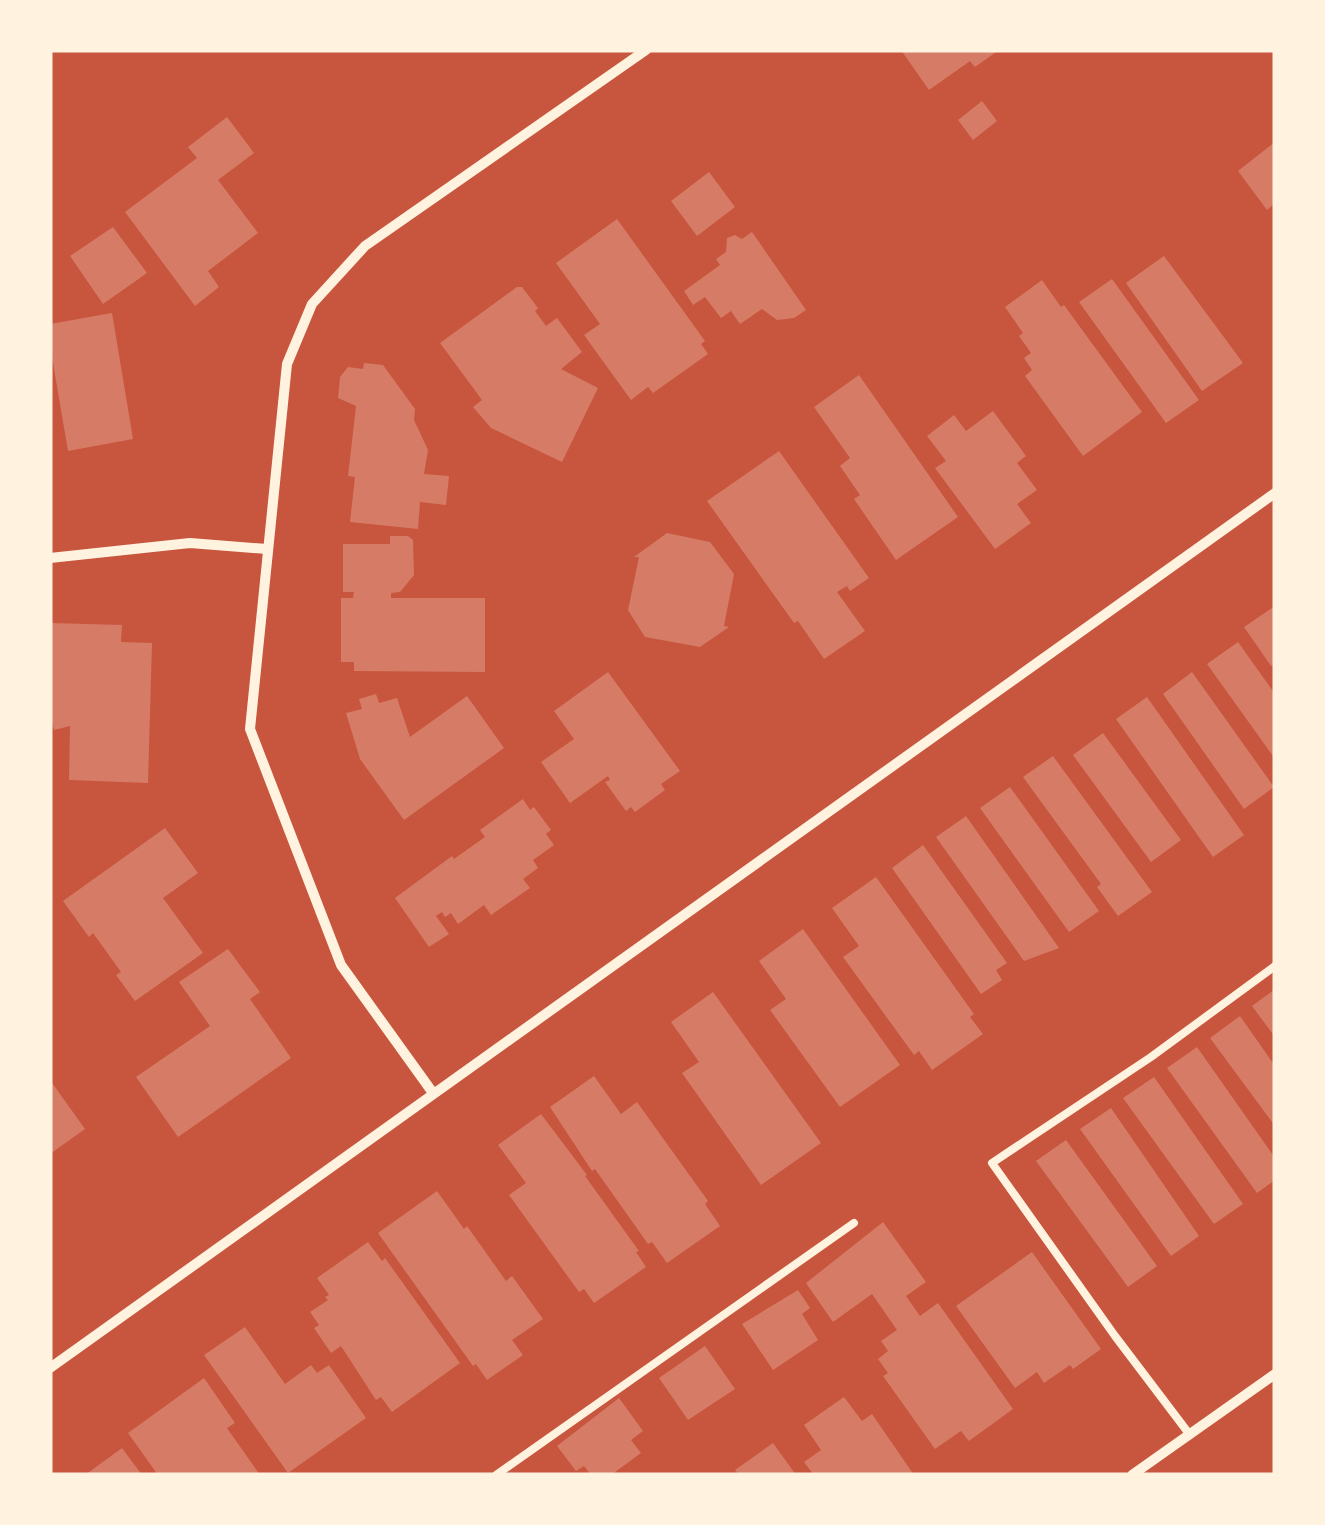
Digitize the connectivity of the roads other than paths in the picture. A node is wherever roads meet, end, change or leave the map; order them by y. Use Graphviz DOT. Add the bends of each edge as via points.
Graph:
graph roads {
  1 [pos="646,50"];
  2 [pos="1275,494"];
  3 [pos="267,549"];
  4 [pos="50,558"];
  5 [pos="1275,966"];
  6 [pos="433,1094"];
  7 [pos="854,1224"];
  8 [pos="50,1368"];
  9 [pos="1275,1374"];
  10 [pos="1190,1435"];
  11 [pos="496,1475"];
  12 [pos="1132,1475"];
  1 -- 3 [label="street" via="365,246 312,304 287,364"];
  2 -- 6 [label="street"];
  3 -- 4 [label="street" via="190,543"];
  3 -- 6 [label="street" via="250,730 341,964"];
  5 -- 10 [label="lane" via="992,1163"];
  6 -- 8 [label="street"];
  7 -- 11 [label="lane"];
  9 -- 10 [label="street"];
  10 -- 12 [label="street"];
}
